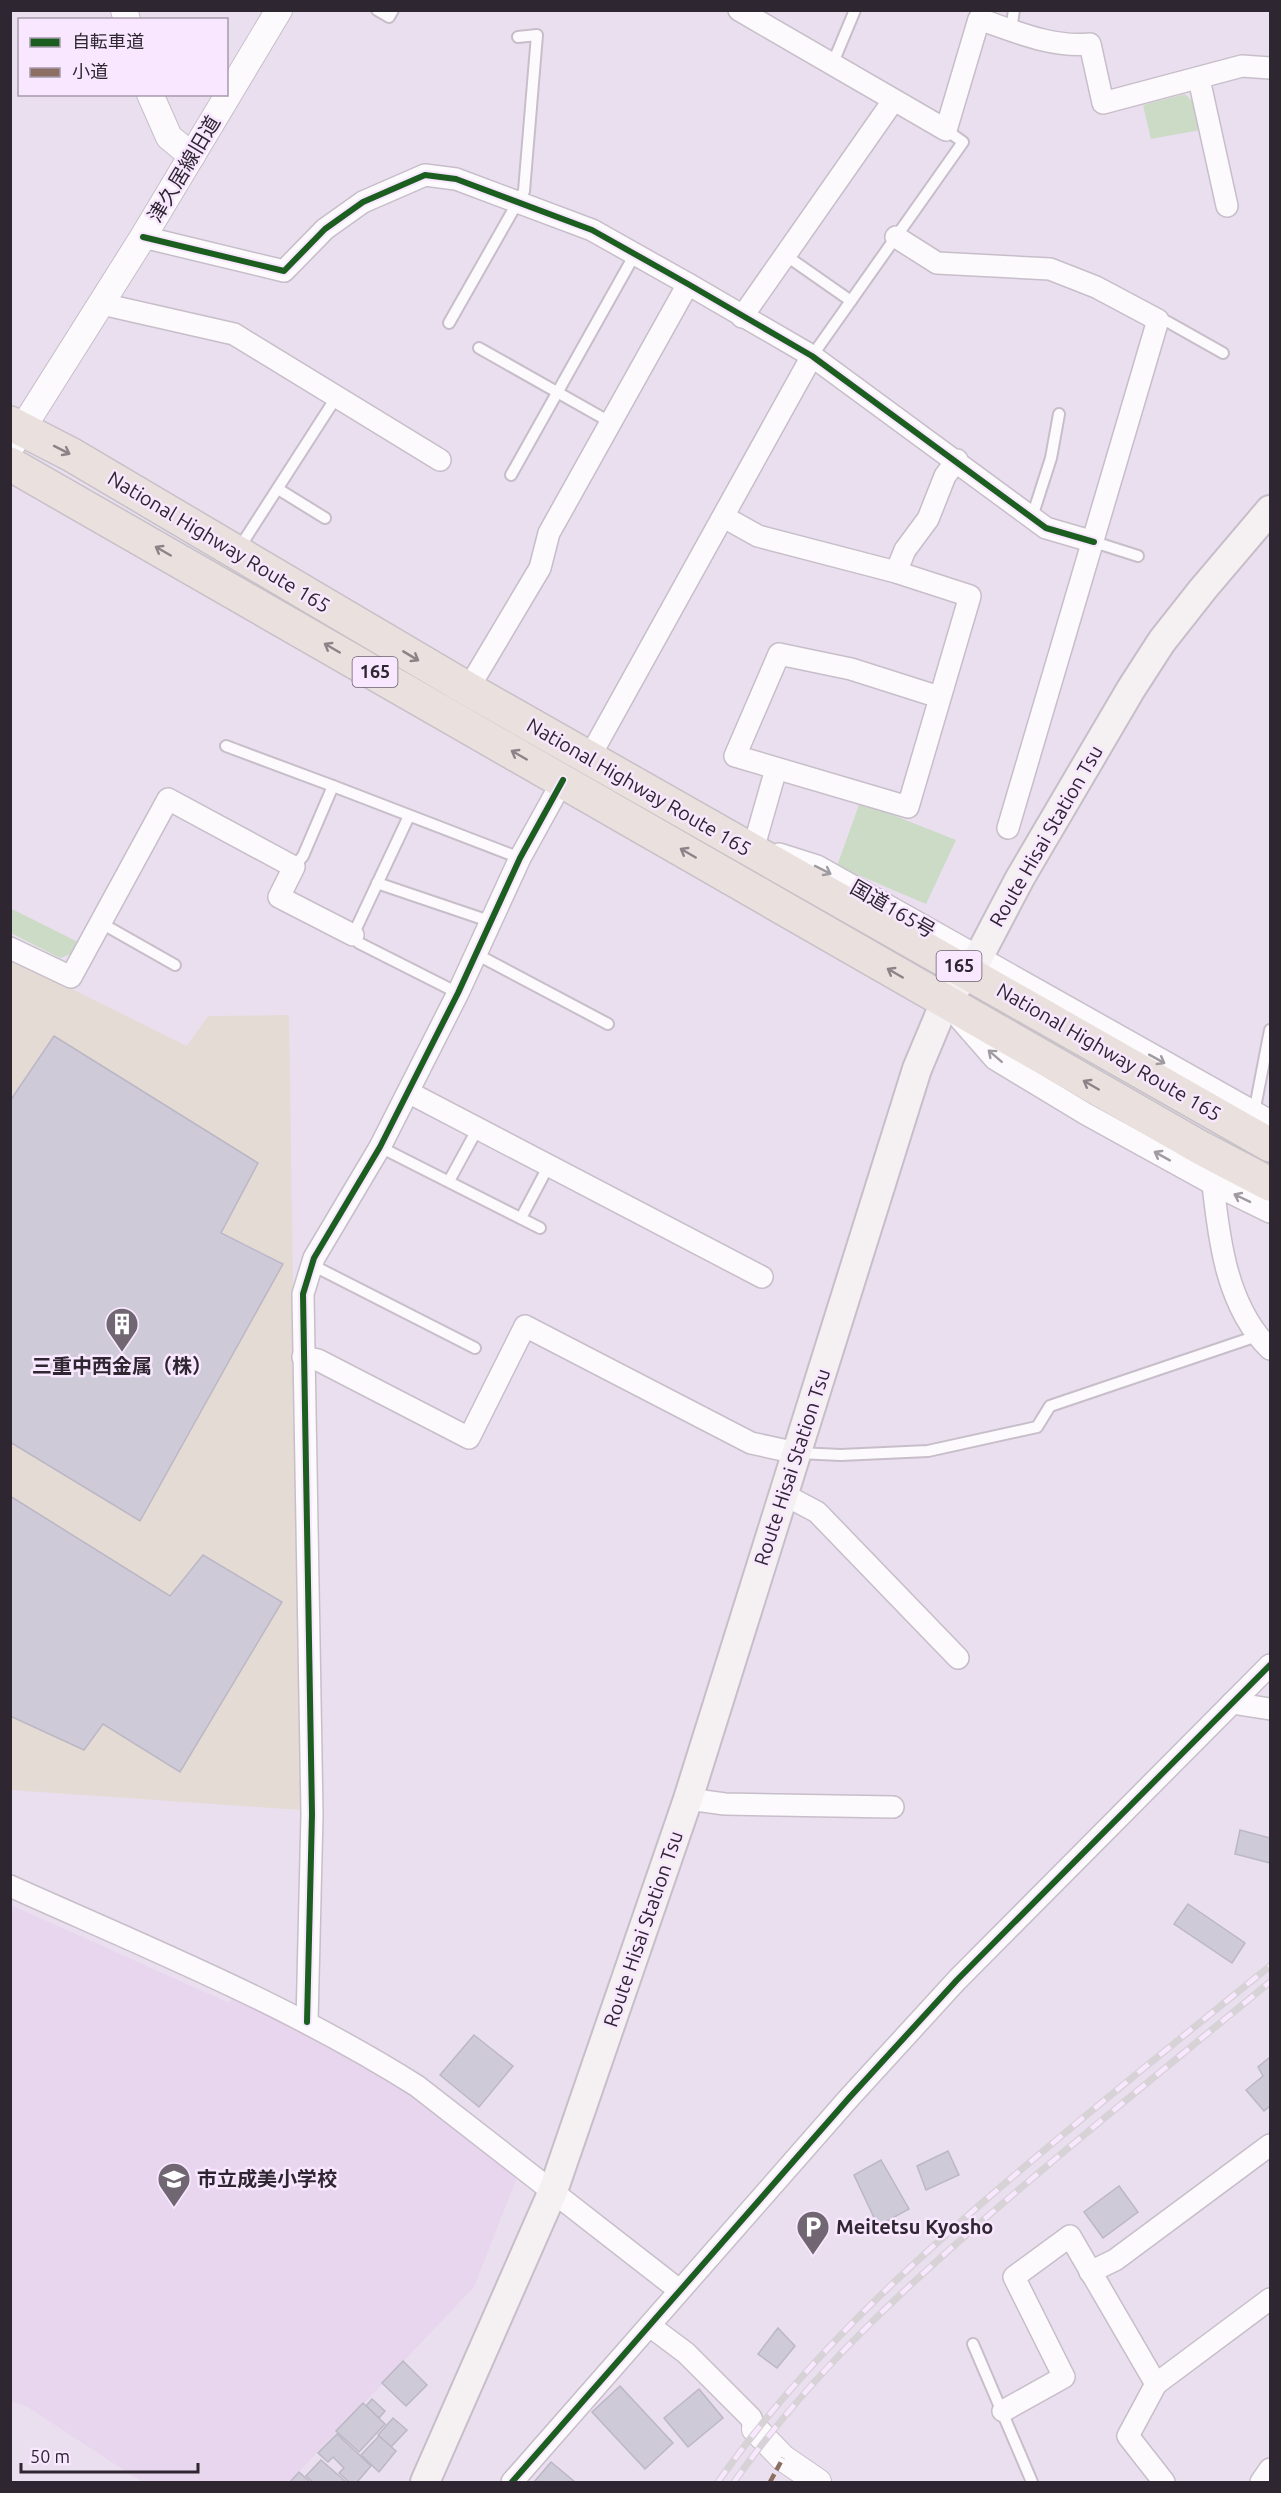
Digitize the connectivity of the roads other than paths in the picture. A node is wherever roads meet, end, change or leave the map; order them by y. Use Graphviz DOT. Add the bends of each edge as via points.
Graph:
graph roads {
  1 [pos="279,10"];
  2 [pos="378,10"];
  3 [pos="393,10"];
  4 [pos="740,10"];
  5 [pos="855,10"];
  6 [pos="1012,20"];
  7 [pos="518,37"];
  8 [pos="832,65"];
  9 [pos="1270,68"];
  10 [pos="1199,79"];
  11 [pos="151,96"];
  12 [pos="228,96"];
  13 [pos="228,96"];
  14 [pos="892,101"];
  15 [pos="946,130"];
  16 [pos="192,156"];
  17 [pos="517,203"];
  18 [pos="1227,206"];
  19 [pos="143,237"];
  20 [pos="896,237"];
  21 [pos="635,254"];
  22 [pos="785,255"];
  23 [pos="688,284"];
  24 [pos="851,301"];
  25 [pos="102,304"];
  26 [pos="742,317"];
  27 [pos="1158,320"];
  28 [pos="449,323"];
  29 [pos="479,348"];
  30 [pos="1223,354"];
  31 [pos="812,356"];
  32 [pos="558,392"];
  33 [pos="337,396"];
  34 [pos="1059,414"];
  35 [pos="610,422"];
  36 [pos="15,434"];
  37 [pos="440,460"];
  38 [pos="957,460"];
  39 [pos="10,464"];
  40 [pos="510,475"];
  41 [pos="278,489"];
  42 [pos="1270,510"];
  43 [pos="325,518"];
  44 [pos="724,518"];
  45 [pos="1032,518"];
  46 [pos="1094,542"];
  47 [pos="237,552"];
  48 [pos="1138,556"];
  49 [pos="896,572"];
  50 [pos="468,689"];
  51 [pos="939,697"];
  52 [pos="226,746"];
  53 [pos="589,758"];
  54 [pos="776,769"];
  55 [pos="563,780"];
  56 [pos="333,786"];
  57 [pos="408,816"];
  58 [pos="1008,828"];
  59 [pos="741,842"];
  60 [pos="520,858"];
  61 [pos="294,867"];
  62 [pos="377,883"];
  63 [pos="492,922"];
  64 [pos="100,923"];
  65 [pos="353,935"];
  66 [pos="10,948"];
  67 [pos="476,954"];
  68 [pos="972,964"];
  69 [pos="175,965"];
  70 [pos="458,993"];
  71 [pos="945,1002"];
  72 [pos="608,1024"];
  73 [pos="1270,1030"];
  74 [pos="1268,1062"];
  75 [pos="408,1092"];
  76 [pos="1262,1117"];
  77 [pos="478,1128"];
  78 [pos="1270,1144"];
  79 [pos="380,1147"];
  80 [pos="549,1165"];
  81 [pos="449,1181"];
  82 [pos="1214,1184"];
  83 [pos="1270,1184"];
  84 [pos="1270,1212"];
  85 [pos="521,1218"];
  86 [pos="540,1228"];
  87 [pos="312,1265"];
  88 [pos="762,1277"];
  89 [pos="1264,1343"];
  90 [pos="476,1348"];
  91 [pos="303,1357"];
  92 [pos="797,1453"];
  93 [pos="783,1494"];
  94 [pos="957,1658"];
  95 [pos="1270,1665"];
  96 [pos="1232,1704"];
  97 [pos="1270,1709"];
  98 [pos="688,1799"];
  99 [pos="892,1807"];
  100 [pos="10,1886"];
  101 [pos="307,2022"];
  102 [pos="1270,2145"];
  103 [pos="553,2191"];
  104 [pos="1090,2272"];
  105 [pos="679,2290"];
  106 [pos="1270,2299"];
  107 [pos="650,2326"];
  108 [pos="973,2344"];
  109 [pos="1156,2384"];
  110 [pos="1003,2410"];
  111 [pos="755,2429"];
  112 [pos="1270,2469"];
  113 [pos="425,2482"];
  114 [pos="512,2482"];
  115 [pos="818,2482"];
  116 [pos="1032,2482"];
  117 [pos="1164,2482"];
  118 [pos="1261,2482"];
  1 -- 12 [label="street, 津久居線旧道"];
  2 -- 3 [label="lane" via="389,17"];
  4 -- 8 [label="street"];
  5 -- 8 [label="lane"];
  6 -- 10 [label="street" via="1057,44 1090,44 1103,103"];
  6 -- 15 [label="street" via="979,19"];
  7 -- 17 [label="lane" via="537,34 525,191"];
  8 -- 14 [label="street"];
  9 -- 10 [label="street" via="1242,66"];
  10 -- 18 [label="street"];
  11 -- 16 [label="street" via="169,137"];
  13 -- 16 [label="street, 津久居線旧道"];
  14 -- 15 [label="street"];
  14 -- 22 [label="street"];
  15 -- 20 [label="lane" via="963,142"];
  16 -- 19 [label="street, 津久居線旧道"];
  17 -- 19 [label="street" via="456,179 425,175 363,202 325,229 284,271"];
  17 -- 21 [label="street" via="592,230"];
  17 -- 28 [label="lane"];
  19 -- 25 [label="street, 津久居線旧道"];
  20 -- 24 [label="lane"];
  20 -- 27 [label="street" via="937,263 1050,269 1096,287"];
  21 -- 23 [label="street"];
  21 -- 32 [label="lane"];
  22 -- 24 [label="lane"];
  22 -- 26 [label="street"];
  23 -- 26 [label="street"];
  23 -- 35 [label="street"];
  24 -- 31 [label="lane"];
  25 -- 33 [label="street" via="234,334"];
  25 -- 36 [label="street, 津久居線旧道"];
  26 -- 31 [label="street"];
  27 -- 30 [label="lane"];
  27 -- 46 [label="street"];
  29 -- 32 [label="lane"];
  31 -- 38 [label="street"];
  31 -- 44 [label="street"];
  32 -- 35 [label="lane"];
  32 -- 40 [label="lane"];
  33 -- 37 [label="street"];
  33 -- 41 [label="lane"];
  34 -- 45 [label="lane" via="1051,459"];
  35 -- 50 [label="street" via="549,533 540,568"];
  36 -- 47 [label="highway, National Highway Route 165 / 165, one-way" via="72,455"];
  38 -- 45 [label="street"];
  38 -- 49 [label="street"];
  55 -- 39 [label="highway, National Highway Route 165 / 165, one-way"];
  41 -- 43 [label="lane"];
  41 -- 47 [label="lane"];
  42 -- 68 [label="main road, Route Hisai Station Tsu" via="1176,624 1131,688"];
  44 -- 49 [label="street" via="758,536"];
  44 -- 53 [label="street"];
  45 -- 46 [label="street" via="1046,528"];
  46 -- 48 [label="lane"];
  46 -- 58 [label="street"];
  47 -- 50 [label="highway, National Highway Route 165 / 165, one-way"];
  49 -- 51 [label="street" via="970,596"];
  50 -- 53 [label="highway, National Highway Route 165 / 165"];
  51 -- 54 [label="street" via="908,807"];
  51 -- 54 [label="street" via="851,669 779,654 735,756"];
  52 -- 56 [label="lane"];
  53 -- 59 [label="highway, National Highway Route 165 / 165"];
  54 -- 59 [label="street"];
  55 -- 60 [label="street"];
  71 -- 55 [label="highway, National Highway Route 165 / 165, one-way"];
  56 -- 57 [label="lane"];
  56 -- 61 [label="lane" via="303,856"];
  57 -- 60 [label="lane"];
  57 -- 62 [label="lane"];
  59 -- 68 [label="highway, National Highway Route 165 / 165, one-way"];
  60 -- 63 [label="street"];
  61 -- 64 [label="street" via="168,799"];
  61 -- 65 [label="street" via="279,897"];
  62 -- 63 [label="lane"];
  62 -- 65 [label="lane"];
  63 -- 67 [label="street"];
  64 -- 66 [label="street" via="71,977"];
  64 -- 69 [label="lane"];
  65 -- 70 [label="lane" via="359,943"];
  67 -- 70 [label="street"];
  67 -- 72 [label="lane"];
  68 -- 71 [label="main road, Route Hisai Station Tsu"];
  68 -- 76 [label="street, 165, one-way"];
  68 -- 78 [label="highway, National Highway Route 165 / 165"];
  70 -- 75 [label="street"];
  82 -- 71 [label="street, 165, one-way" via="995,1059"];
  83 -- 71 [label="highway, National Highway Route 165 / 165, one-way"];
  71 -- 92 [label="main road, Route Hisai Station Tsu" via="917,1069"];
  73 -- 74 [label="lane"];
  74 -- 76 [label="lane"];
  75 -- 77 [label="street"];
  75 -- 79 [label="street"];
  77 -- 80 [label="street"];
  77 -- 81 [label="lane"];
  79 -- 81 [label="lane"];
  79 -- 87 [label="street"];
  80 -- 85 [label="lane"];
  80 -- 88 [label="street"];
  81 -- 85 [label="lane"];
  84 -- 82 [label="street, 165, one-way"];
  82 -- 89 [label="street" via="1224,1263"];
  85 -- 86 [label="lane"];
  87 -- 90 [label="lane"];
  87 -- 91 [label="street" via="303,1294"];
  89 -- 92 [label="lane" via="1050,1406 1037,1427 928,1451"];
  91 -- 92 [label="street" via="318,1360 469,1438 525,1326 751,1443"];
  91 -- 101 [label="street" via="312,1814"];
  92 -- 93 [label="main road, Route Hisai Station Tsu"];
  93 -- 94 [label="street" via="817,1512"];
  93 -- 98 [label="main road, Route Hisai Station Tsu"];
  95 -- 96 [label="street"];
  96 -- 97 [label="street"];
  96 -- 105 [label="street" via="957,1980"];
  98 -- 99 [label="street" via="725,1804"];
  98 -- 103 [label="main road, Route Hisai Station Tsu"];
  100 -- 101 [label="street"];
  101 -- 103 [label="street" via="417,2086"];
  102 -- 104 [label="street" via="1115,2260"];
  103 -- 105 [label="street"];
  103 -- 113 [label="main road, Route Hisai Station Tsu"];
  104 -- 109 [label="street"];
  104 -- 110 [label="street" via="1070,2236 1014,2277 1064,2378"];
  105 -- 107 [label="street"];
  106 -- 109 [label="street"];
  107 -- 111 [label="street" via="686,2353 751,2418"];
  107 -- 114 [label="street"];
  108 -- 110 [label="lane"];
  109 -- 117 [label="street" via="1128,2436"];
  110 -- 116 [label="lane"];
  111 -- 115 [label="street" via="783,2458"];
  112 -- 118 [label="street"];
}
